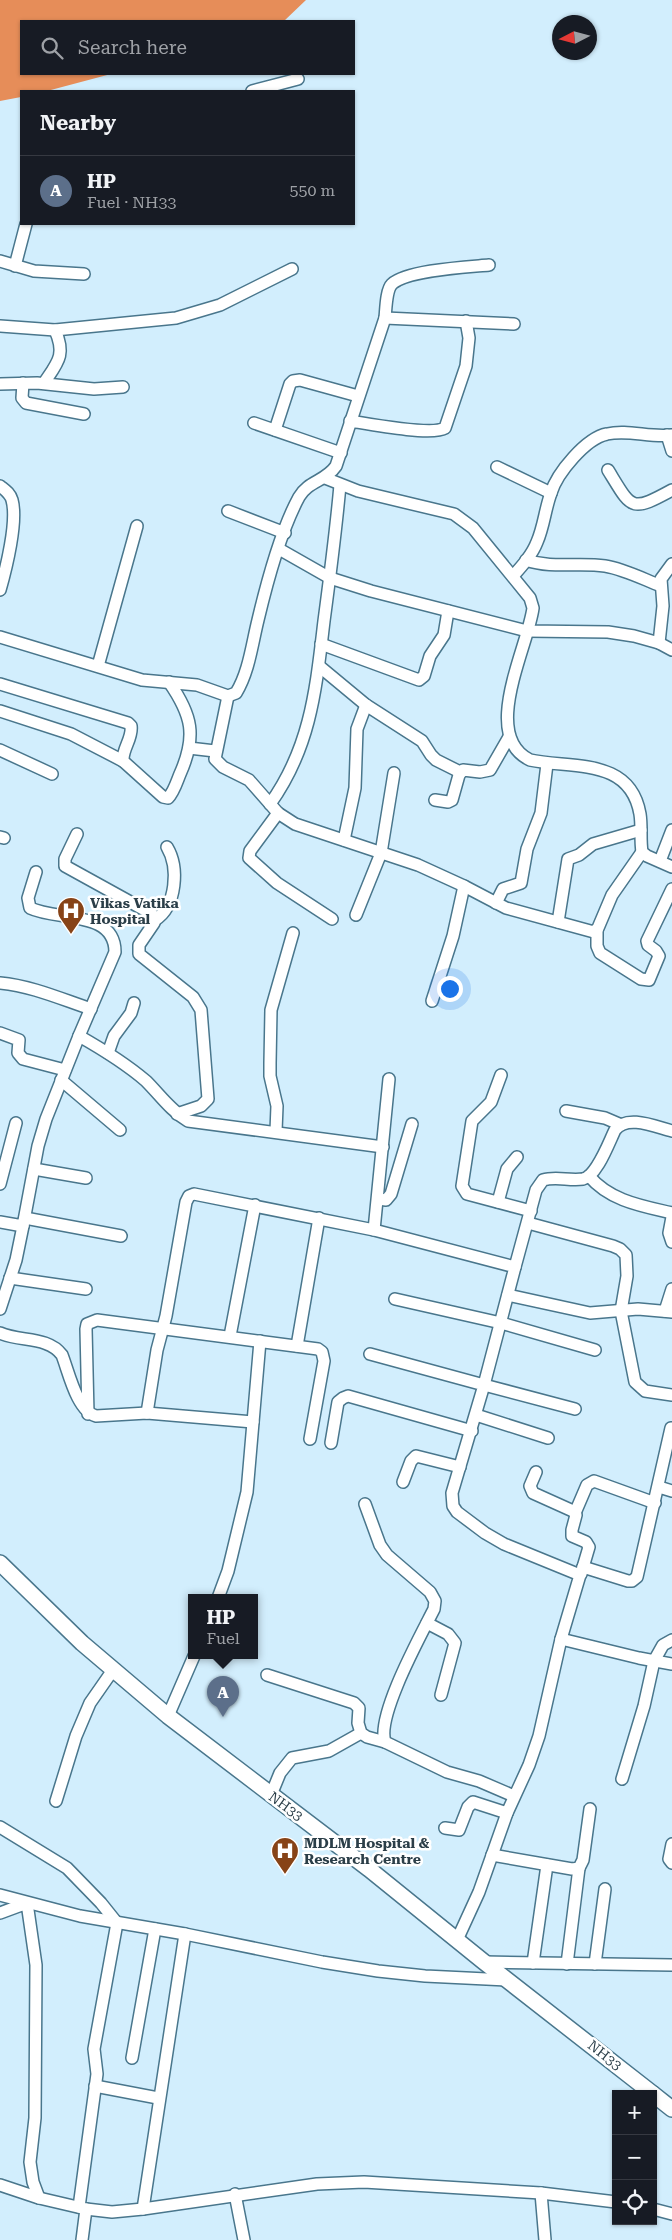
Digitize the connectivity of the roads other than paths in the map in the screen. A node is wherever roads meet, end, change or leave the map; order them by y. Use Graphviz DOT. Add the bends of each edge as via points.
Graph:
graph roads {
  1 [pos="298,79"];
  2 [pos="256,90"];
  3 [pos="26,225"];
  4 [pos="0,261"];
  5 [pos="489,265"];
  6 [pos="15,266"];
  7 [pos="292,269"];
  8 [pos="84,274"];
  9 [pos="384,318"];
  10 [pos="466,321"];
  11 [pos="514,324"];
  12 [pos="0,326"];
  13 [pos="55,330"];
  14 [pos="23,383"];
  15 [pos="44,383"];
  16 [pos="0,384"];
  17 [pos="123,387"];
  18 [pos="358,396"];
  19 [pos="84,414"];
  20 [pos="350,421"];
  21 [pos="254,423"];
  22 [pos="275,430"];
  23 [pos="670,435"];
  24 [pos="672,452"];
  25 [pos="341,453"];
  26 [pos="496,467"];
  27 [pos="608,470"];
  28 [pos="324,478"];
  29 [pos="340,485"];
  30 [pos="0,486"];
  31 [pos="672,490"];
  32 [pos="551,493"];
  33 [pos="228,511"];
  34 [pos="137,526"];
  35 [pos="285,533"];
  36 [pos="279,549"];
  37 [pos="526,560"];
  38 [pos="672,564"];
  39 [pos="513,576"];
  40 [pos="330,578"];
  41 [pos="660,586"];
  42 [pos="0,590"];
  43 [pos="448,611"];
  44 [pos="527,631"];
  45 [pos="0,637"];
  46 [pos="659,643"];
  47 [pos="322,644"];
  48 [pos="672,650"];
  49 [pos="98,666"];
  50 [pos="319,666"];
  51 [pos="169,682"];
  52 [pos="0,684"];
  53 [pos="228,696"];
  54 [pos="366,705"];
  55 [pos="0,711"];
  56 [pos="509,738"];
  57 [pos="189,748"];
  58 [pos="0,750"];
  59 [pos="215,751"];
  60 [pos="123,761"];
  61 [pos="548,764"];
  62 [pos="460,772"];
  63 [pos="394,773"];
  64 [pos="52,774"];
  65 [pos="435,800"];
  66 [pos="270,804"];
  67 [pos="278,813"];
  68 [pos="641,830"];
  69 [pos="672,830"];
  70 [pos="77,834"];
  71 [pos="344,840"];
  72 [pos="167,847"];
  73 [pos="381,852"];
  74 [pos="642,852"];
  75 [pos="660,861"];
  76 [pos="672,867"];
  77 [pos="36,872"];
  78 [pos="464,886"];
  79 [pos="672,889"];
  80 [pos="496,903"];
  81 [pos="356,915"];
  82 [pos="332,919"];
  83 [pos="155,920"];
  84 [pos="558,922"];
  85 [pos="597,930"];
  86 [pos="293,933"];
  87 [pos="0,983"];
  88 [pos="432,1001"];
  89 [pos="134,1003"];
  90 [pos="91,1009"];
  91 [pos="0,1033"];
  92 [pos="79,1036"];
  93 [pos="108,1053"];
  94 [pos="63,1075"];
  95 [pos="502,1075"];
  96 [pos="389,1079"];
  97 [pos="566,1111"];
  98 [pos="177,1114"];
  99 [pos="16,1123"];
  100 [pos="412,1124"];
  101 [pos="619,1124"];
  102 [pos="120,1130"];
  103 [pos="276,1131"];
  104 [pos="672,1131"];
  105 [pos="383,1147"];
  106 [pos="517,1157"];
  107 [pos="34,1169"];
  108 [pos="589,1176"];
  109 [pos="86,1178"];
  110 [pos="0,1184"];
  111 [pos="378,1199"];
  112 [pos="498,1202"];
  113 [pos="255,1205"];
  114 [pos="531,1211"];
  115 [pos="672,1215"];
  116 [pos="319,1218"];
  117 [pos="0,1222"];
  118 [pos="24,1222"];
  119 [pos="528,1223"];
  120 [pos="374,1230"];
  121 [pos="121,1236"];
  122 [pos="672,1242"];
  123 [pos="515,1267"];
  124 [pos="10,1278"];
  125 [pos="86,1289"];
  126 [pos="672,1289"];
  127 [pos="508,1295"];
  128 [pos="395,1299"];
  129 [pos="0,1309"];
  130 [pos="621,1311"];
  131 [pos="669,1312"];
  132 [pos="501,1323"];
  133 [pos="163,1328"];
  134 [pos="0,1333"];
  135 [pos="230,1336"];
  136 [pos="260,1341"];
  137 [pos="297,1346"];
  138 [pos="594,1350"];
  139 [pos="370,1354"];
  140 [pos="484,1385"];
  141 [pos="672,1395"];
  142 [pos="575,1409"];
  143 [pos="88,1414"];
  144 [pos="147,1414"];
  145 [pos="476,1415"];
  146 [pos="254,1422"];
  147 [pos="671,1428"];
  148 [pos="472,1431"];
  149 [pos="548,1438"];
  150 [pos="310,1440"];
  151 [pos="331,1443"];
  152 [pos="460,1467"];
  153 [pos="536,1472"];
  154 [pos="403,1482"];
  155 [pos="659,1487"];
  156 [pos="672,1491"];
  157 [pos="655,1503"];
  158 [pos="366,1504"];
  159 [pos="575,1513"];
  160 [pos="0,1563"];
  161 [pos="582,1571"];
  162 [pos="219,1594"];
  163 [pos="427,1623"];
  164 [pos="561,1639"];
  165 [pos="672,1640"];
  166 [pos="193,1659"];
  167 [pos="654,1661"];
  168 [pos="672,1664"];
  169 [pos="114,1670"];
  170 [pos="267,1675"];
  171 [pos="441,1695"];
  172 [pos="168,1716"];
  173 [pos="361,1733"];
  174 [pos="385,1742"];
  175 [pos="622,1779"];
  176 [pos="271,1795"];
  177 [pos="514,1796"];
  178 [pos="56,1801"];
  179 [pos="590,1809"];
  180 [pos="506,1813"];
  181 [pos="0,1827"];
  182 [pos="445,1828"];
  183 [pos="672,1844"];
  184 [pos="492,1855"];
  185 [pos="672,1863"];
  186 [pos="547,1865"];
  187 [pos="579,1868"];
  188 [pos="605,1889"];
  189 [pos="0,1895"];
  190 [pos="28,1903"];
  191 [pos="0,1913"];
  192 [pos="117,1923"];
  193 [pos="155,1929"];
  194 [pos="185,1934"];
  195 [pos="457,1940"];
  196 [pos="484,1962"];
  197 [pos="533,1963"];
  198 [pos="567,1964"];
  199 [pos="595,1964"];
  200 [pos="672,1965"];
  201 [pos="508,1980"];
  202 [pos="132,2058"];
  203 [pos="96,2086"];
  204 [pos="648,2090"];
  205 [pos="657,2097"];
  206 [pos="158,2098"];
  207 [pos="672,2109"];
  208 [pos="0,2185"];
  209 [pos="541,2193"];
  210 [pos="234,2194"];
  211 [pos="39,2198"];
  212 [pos="612,2202"];
  213 [pos="83,2208"];
  214 [pos="143,2210"];
  215 [pos="657,2210"];
  216 [pos="672,2214"];
  217 [pos="82,2240"];
  218 [pos="244,2240"];
  219 [pos="546,2240"];
  1 -- 2 [label="street"];
  3 -- 6 [label="street"];
  4 -- 6 [label="street"];
  5 -- 9 [label="street" via="446,268 398,280 390,288"];
  6 -- 8 [label="street" via="46,273"];
  7 -- 13 [label="street" via="200,312 176,318"];
  9 -- 10 [label="street"];
  9 -- 18 [label="street"];
  10 -- 11 [label="street"];
  10 -- 20 [label="street" via="469,338 466,366 445,428 423,431"];
  12 -- 13 [label="street"];
  13 -- 15 [label="street" via="60,356"];
  14 -- 15 [label="street"];
  14 -- 16 [label="street"];
  14 -- 19 [label="street" via="22,398 26,403"];
  15 -- 17 [label="street" via="94,389"];
  18 -- 20 [label="street"];
  18 -- 22 [label="street" via="300,380 293,381"];
  20 -- 25 [label="street"];
  21 -- 22 [label="street"];
  22 -- 25 [label="street"];
  23 -- 24 [label="street"];
  23 -- 32 [label="street" via="617,432 595,438 568,466"];
  25 -- 28 [label="street" via="336,466"];
  26 -- 32 [label="street"];
  27 -- 31 [label="street" via="626,499 638,506"];
  28 -- 29 [label="street"];
  28 -- 35 [label="street" via="307,486"];
  29 -- 39 [label="street" via="454,514 473,528"];
  29 -- 40 [label="street"];
  30 -- 42 [label="street" via="8,492 14,513"];
  32 -- 37 [label="street" via="537,543"];
  33 -- 35 [label="street"];
  34 -- 49 [label="street"];
  35 -- 36 [label="street"];
  36 -- 40 [label="street"];
  36 -- 53 [label="street" via="243,679 236,693"];
  37 -- 39 [label="street"];
  37 -- 41 [label="street" via="552,566 606,566"];
  38 -- 41 [label="street" via="663,574"];
  39 -- 44 [label="street" via="532,603 532,618"];
  40 -- 43 [label="street"];
  40 -- 47 [label="street"];
  41 -- 46 [label="street" via="663,606"];
  43 -- 44 [label="street"];
  43 -- 47 [label="street" via="444,635 419,680"];
  44 -- 46 [label="street" via="608,632"];
  44 -- 56 [label="street" via="507,714"];
  45 -- 49 [label="street"];
  46 -- 48 [label="street"];
  47 -- 50 [label="street"];
  49 -- 51 [label="street" via="142,680"];
  50 -- 54 [label="street"];
  50 -- 66 [label="street" via="305,733 287,778"];
  51 -- 53 [label="street" via="197,685"];
  51 -- 57 [label="street" via="186,710"];
  52 -- 60 [label="street" via="128,723 131,733"];
  53 -- 59 [label="street"];
  54 -- 62 [label="street" via="422,741 436,760"];
  54 -- 71 [label="street" via="357,729 356,788"];
  55 -- 60 [label="street" via="71,734"];
  56 -- 61 [label="street" via="522,756"];
  56 -- 62 [label="street" via="490,770"];
  57 -- 59 [label="street"];
  57 -- 60 [label="street" via="168,798"];
  58 -- 64 [label="street"];
  59 -- 66 [label="street" via="218,763 249,780"];
  61 -- 68 [label="street" via="588,767 621,778 632,792"];
  61 -- 80 [label="street" via="541,813 527,849 521,883 503,889"];
  62 -- 65 [label="street" via="452,800"];
  63 -- 73 [label="street"];
  66 -- 67 [label="street"];
  67 -- 71 [label="street" via="295,824"];
  67 -- 82 [label="street" via="248,858 277,883"];
  68 -- 74 [label="street"];
  68 -- 84 [label="street" via="593,844 580,855 568,859"];
  69 -- 75 [label="street"];
  70 -- 83 [label="street" via="64,859 64,866 152,914"];
  71 -- 73 [label="street"];
  72 -- 83 [label="street" via="173,857 174,874 166,909"];
  73 -- 78 [label="street"];
  73 -- 81 [label="street"];
  74 -- 75 [label="street"];
  74 -- 85 [label="street" via="612,895"];
  75 -- 76 [label="street"];
  77 -- 90 [label="street" via="28,898 30,908 100,925 110,932 115,942 115,952"];
  78 -- 80 [label="street"];
  78 -- 88 [label="street" via="453,936"];
  79 -- 85 [label="street" via="646,941 659,956 649,980 641,980 600,953"];
  80 -- 84 [label="street"];
  83 -- 98 [label="street" via="139,945 139,954 193,997 202,1010 208,1099 201,1106"];
  84 -- 85 [label="street"];
  86 -- 103 [label="street" via="271,1010 270,1076 277,1106"];
  87 -- 90 [label="street" via="35,989"];
  89 -- 93 [label="street" via="131,1013 114,1036"];
  90 -- 92 [label="street"];
  91 -- 94 [label="street" via="19,1040 18,1053 23,1059"];
  92 -- 93 [label="street"];
  92 -- 94 [label="street"];
  93 -- 98 [label="street" via="146,1082"];
  94 -- 102 [label="street"];
  94 -- 107 [label="street" via="46,1119"];
  95 -- 112 [label="street" via="491,1102 472,1122 462,1186 467,1194"];
  96 -- 105 [label="street"];
  97 -- 101 [label="street"];
  98 -- 103 [label="street" via="201,1123"];
  99 -- 110 [label="street"];
  100 -- 111 [label="street" via="391,1194 386,1200"];
  101 -- 104 [label="street" via="632,1122"];
  101 -- 108 [label="street"];
  103 -- 105 [label="street"];
  105 -- 111 [label="street"];
  106 -- 112 [label="street" via="507,1170"];
  107 -- 109 [label="street"];
  107 -- 118 [label="street"];
  108 -- 114 [label="street" via="543,1180 536,1190"];
  108 -- 115 [label="street" via="597,1186 620,1199"];
  111 -- 120 [label="street"];
  112 -- 114 [label="street"];
  113 -- 116 [label="street"];
  113 -- 133 [label="street" via="199,1194 188,1196"];
  113 -- 135 [label="street"];
  114 -- 119 [label="street"];
  115 -- 122 [label="street" via="669,1233"];
  116 -- 120 [label="street"];
  116 -- 137 [label="street"];
  117 -- 118 [label="street"];
  118 -- 121 [label="street"];
  118 -- 124 [label="street"];
  119 -- 123 [label="street"];
  119 -- 130 [label="street" via="620,1249 628,1264"];
  120 -- 123 [label="street"];
  123 -- 127 [label="street"];
  124 -- 125 [label="street"];
  124 -- 129 [label="street"];
  126 -- 131 [label="street"];
  127 -- 130 [label="street" via="590,1313"];
  127 -- 132 [label="street"];
  128 -- 132 [label="street"];
  130 -- 131 [label="street"];
  130 -- 141 [label="street" via="635,1382 645,1391"];
  132 -- 138 [label="street"];
  132 -- 140 [label="street"];
  133 -- 135 [label="street"];
  133 -- 143 [label="street" via="97,1320 88,1324"];
  133 -- 144 [label="street"];
  134 -- 143 [label="street" via="58,1349"];
  135 -- 136 [label="street"];
  136 -- 137 [label="street"];
  136 -- 146 [label="street"];
  137 -- 150 [label="street" via="318,1349 324,1356"];
  139 -- 140 [label="street"];
  140 -- 142 [label="street"];
  140 -- 145 [label="street"];
  143 -- 144 [label="street"];
  144 -- 146 [label="street"];
  145 -- 148 [label="street"];
  145 -- 149 [label="street"];
  146 -- 162 [label="street" via="247,1492"];
  147 -- 155 [label="street"];
  148 -- 151 [label="street" via="348,1396 338,1402"];
  148 -- 152 [label="street"];
  152 -- 154 [label="street" via="416,1456"];
  152 -- 161 [label="street" via="452,1499 457,1512 504,1544"];
  153 -- 159 [label="street" via="530,1486 533,1493"];
  155 -- 156 [label="street"];
  155 -- 157 [label="street"];
  157 -- 159 [label="street" via="594,1481 587,1485"];
  157 -- 161 [label="street" via="635,1580"];
  158 -- 163 [label="street" via="374,1532 387,1555 433,1596 434,1609"];
  159 -- 161 [label="street" via="572,1536 586,1542 589,1547"];
  160 -- 169 [label="main road, NH33" via="60,1623"];
  161 -- 164 [label="street"];
  163 -- 171 [label="street" via="448,1634 455,1644"];
  163 -- 174 [label="street" via="388,1708 383,1729"];
  164 -- 167 [label="street"];
  164 -- 177 [label="street" via="539,1736"];
  165 -- 167 [label="street" via="663,1645"];
  166 -- 172 [label="street"];
  167 -- 168 [label="street"];
  167 -- 175 [label="street"];
  169 -- 172 [label="main road, NH33"];
  169 -- 178 [label="street" via="90,1702"];
  170 -- 173 [label="street" via="354,1703 359,1708"];
  172 -- 176 [label="main road, NH33"];
  173 -- 174 [label="street"];
  173 -- 176 [label="street" via="329,1751 292,1758 280,1772"];
  174 -- 177 [label="street" via="447,1772"];
  176 -- 195 [label="main road, NH33"];
  177 -- 180 [label="street"];
  179 -- 187 [label="street"];
  180 -- 182 [label="street" via="473,1802 459,1830"];
  180 -- 184 [label="street"];
  181 -- 192 [label="street" via="67,1868"];
  183 -- 185 [label="street" via="669,1859"];
  184 -- 186 [label="street"];
  184 -- 195 [label="street"];
  186 -- 187 [label="street"];
  186 -- 197 [label="street"];
  187 -- 198 [label="street"];
  188 -- 199 [label="street"];
  189 -- 190 [label="street"];
  190 -- 191 [label="street"];
  190 -- 192 [label="street"];
  190 -- 211 [label="street" via="36,1965 35,2118 30,2162"];
  192 -- 193 [label="street"];
  192 -- 203 [label="street" via="94,2049"];
  193 -- 194 [label="street"];
  193 -- 202 [label="street"];
  194 -- 201 [label="street" via="378,1971"];
  194 -- 206 [label="street"];
  195 -- 196 [label="main road, NH33"];
  196 -- 197 [label="street"];
  196 -- 201 [label="main road, NH33"];
  197 -- 198 [label="street"];
  198 -- 199 [label="street"];
  199 -- 200 [label="street"];
  201 -- 204 [label="main road, NH33"];
  203 -- 206 [label="street"];
  203 -- 213 [label="street"];
  205 -- 207 [label="main road, NH33"];
  206 -- 214 [label="street"];
  208 -- 211 [label="street"];
  209 -- 210 [label="street" via="364,2182"];
  209 -- 212 [label="street"];
  209 -- 219 [label="street"];
  210 -- 214 [label="street"];
  210 -- 218 [label="street"];
  211 -- 213 [label="street"];
  213 -- 214 [label="street" via="112,2212"];
  213 -- 217 [label="street"];
  215 -- 216 [label="street"];
}
